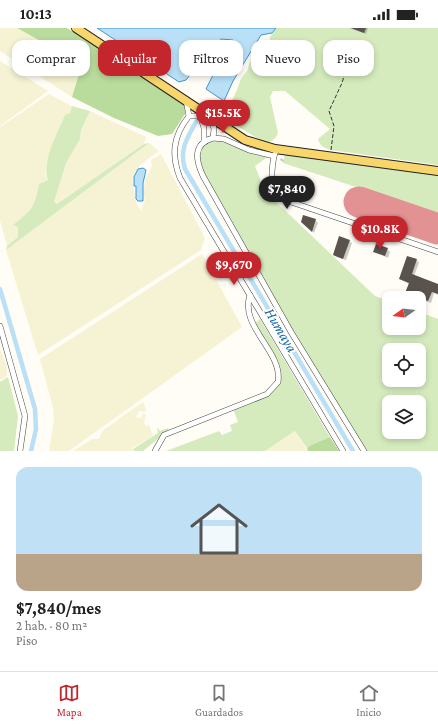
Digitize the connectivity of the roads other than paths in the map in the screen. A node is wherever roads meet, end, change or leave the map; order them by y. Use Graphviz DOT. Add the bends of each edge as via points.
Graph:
graph roads {
  1 [pos="76,28"];
  2 [pos="186,100"];
  3 [pos="209,115"];
  4 [pos="188,116"];
  5 [pos="213,138"];
  6 [pos="204,142"];
  7 [pos="275,153"];
  8 [pos="438,171"];
  9 [pos="438,252"];
  10 [pos="250,296"];
  11 [pos="262,316"];
  12 [pos="252,321"];
  13 [pos="0,326"];
  14 [pos="20,451"];
  15 [pos="155,451"];
  16 [pos="343,451"];
  17 [pos="364,451"];
  1 -- 2 [label="main road"];
  2 -- 3 [label="main road"];
  2 -- 4 [label="street"];
  3 -- 5 [label="street" via="214,130"];
  3 -- 7 [label="main road" via="245,140"];
  4 -- 6 [label="street" via="201,118"];
  4 -- 10 [label="street" via="174,144 175,164 187,192"];
  5 -- 6 [label="street"];
  5 -- 7 [label="street" via="224,139 249,150"];
  6 -- 17 [label="street" via="198,151 197,161 210,189"];
  7 -- 8 [label="main road" via="331,156"];
  7 -- 9 [label="street" via="271,172 273,185 291,202"];
  10 -- 11 [label="street"];
  10 -- 12 [label="street" via="248,309"];
  11 -- 12 [label="street"];
  11 -- 16 [label="street"];
  12 -- 15 [label="street" via="278,367 279,375 275,387 267,394 164,435"];
  13 -- 14 [label="street" via="25,416"];
}
